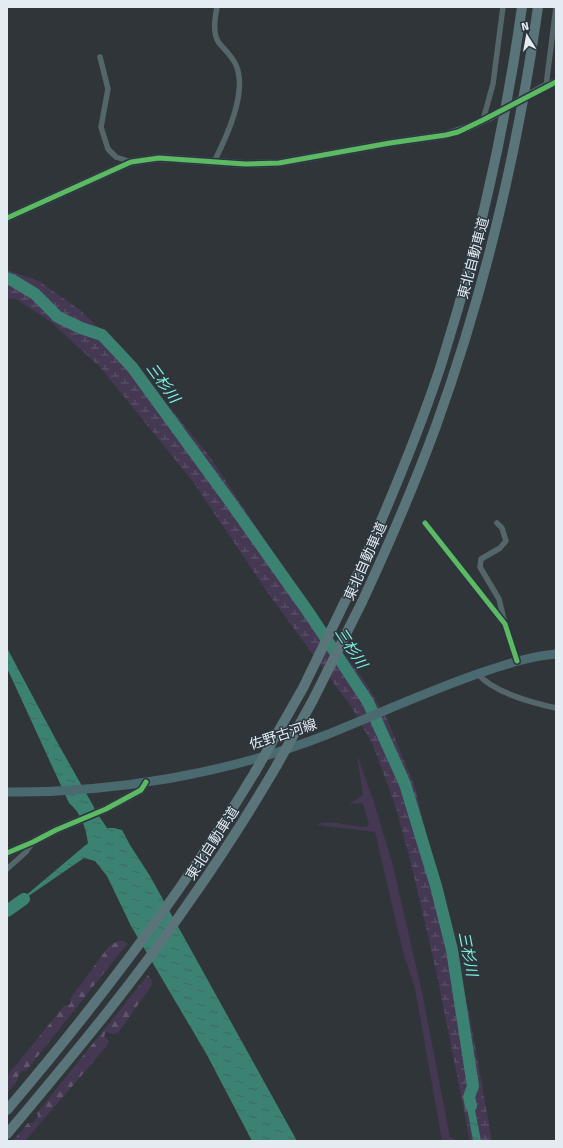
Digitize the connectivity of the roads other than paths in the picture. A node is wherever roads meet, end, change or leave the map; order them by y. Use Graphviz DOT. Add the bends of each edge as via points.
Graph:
graph roads {
  1 [pos="217,7"];
  2 [pos="503,7"];
  3 [pos="522,7"];
  4 [pos="538,7"];
  5 [pos="556,7"];
  6 [pos="100,57"];
  7 [pos="556,82"];
  8 [pos="544,87"];
  9 [pos="486,118"];
  10 [pos="131,162"];
  11 [pos="214,162"];
  12 [pos="7,218"];
  13 [pos="425,523"];
  14 [pos="497,523"];
  15 [pos="505,624"];
  16 [pos="556,654"];
  17 [pos="517,661"];
  18 [pos="478,674"];
  19 [pos="556,708"];
  20 [pos="146,782"];
  21 [pos="7,792"];
  22 [pos="34,842"];
  23 [pos="7,853"];
  24 [pos="7,869"];
  25 [pos="7,1110"];
  26 [pos="7,1134"];
  1 -- 11 [label="street" via="216,38 236,66 239,77 238,99 227,136"];
  2 -- 9 [label="street"];
  3 -- 25 [label="highway, 東北自動車道, bridge" via="496,160 455,318 421,422 392,497 351,589 303,688 256,772 207,848 134,953"];
  4 -- 26 [label="highway, 東北自動車道, bridge" via="511,163 471,321 436,427 362,602 277,765 186,906 89,1035"];
  5 -- 8 [label="street"];
  6 -- 10 [label="street" via="108,89 101,127 108,149 116,157"];
  7 -- 8 [label="street"];
  8 -- 9 [label="street, bridge"];
  9 -- 11 [label="street" via="446,135 292,161 266,164"];
  10 -- 11 [label="street" via="160,158"];
  10 -- 12 [label="street"];
  13 -- 15 [label="street"];
  14 -- 15 [label="street" via="502,528 506,541 500,548 481,559 480,567 499,599"];
  15 -- 17 [label="street"];
  16 -- 17 [label="main road, 佐野古河線"];
  17 -- 18 [label="main road, 佐野古河線"];
  18 -- 19 [label="street" via="487,683 524,700"];
  18 -- 20 [label="main road, 佐野古河線" via="304,743 214,768"];
  20 -- 21 [label="main road, 佐野古河線" via="59,791"];
  20 -- 22 [label="street" via="141,790"];
  22 -- 23 [label="street"];
  22 -- 24 [label="street"];
}
